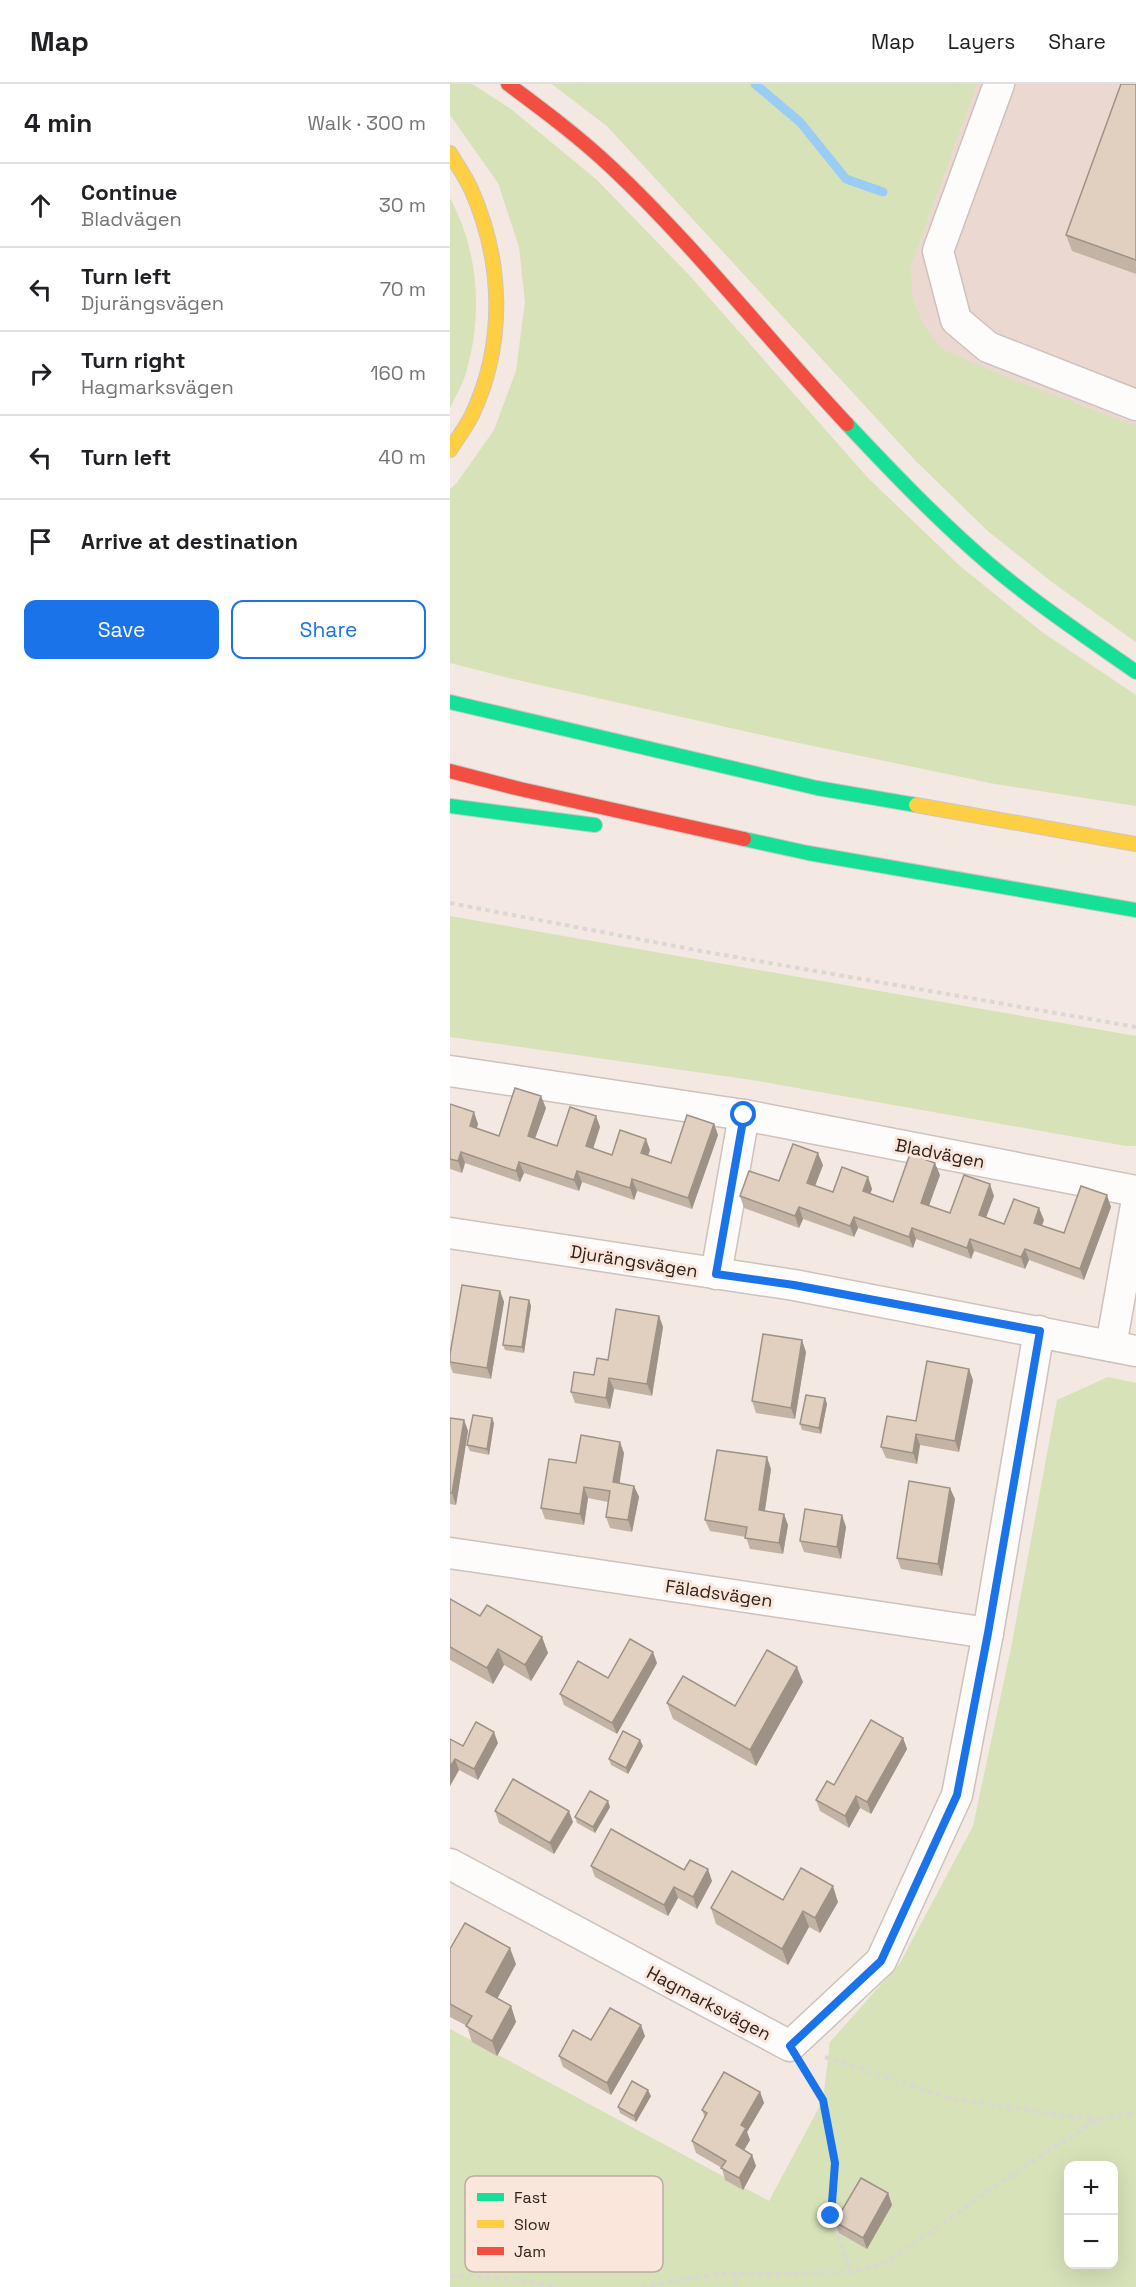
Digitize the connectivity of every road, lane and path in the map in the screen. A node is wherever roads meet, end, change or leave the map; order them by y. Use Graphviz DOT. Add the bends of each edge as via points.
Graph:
graph roads {
  1 [pos="508,84"];
  2 [pos="999,84"];
  3 [pos="450,153"];
  4 [pos="1136,405"];
  5 [pos="450,450"];
  6 [pos="1136,672"];
  7 [pos="450,702"];
  8 [pos="450,771"];
  9 [pos="450,806"];
  10 [pos="612,827"];
  11 [pos="646,832"];
  12 [pos="1136,844"];
  13 [pos="808,853"];
  14 [pos="450,903"];
  15 [pos="1136,910"];
  16 [pos="1136,1027"];
  17 [pos="450,1071"];
  18 [pos="744,1115"];
  19 [pos="1136,1191"];
  20 [pos="1136,1205"];
  21 [pos="450,1233"];
  22 [pos="716,1274"];
  23 [pos="1040,1331"];
  24 [pos="1123,1348"];
  25 [pos="450,1554"];
  26 [pos="988,1633"];
  27 [pos="450,1864"];
  28 [pos="790,2046"];
  29 [pos="1136,2112"];
  30 [pos="1098,2120"];
  31 [pos="851,2272"];
  32 [pos="736,2274"];
  33 [pos="450,2275"];
  34 [pos="556,2287"];
  35 [pos="642,2287"];
  36 [pos="736,2287"];
  1 -- 6 [label="highway" via="552,115 626,180 874,454 969,547 1055,616"];
  2 -- 4 [label="street" via="938,250 956,320 988,347"];
  3 -- 5 [label="highway" via="483,215 495,266 497,324 486,384 464,432"];
  7 -- 12 [label="highway" via="817,788"];
  8 -- 13 [label="highway"];
  9 -- 10 [label="highway"];
  11 -- 13 [label="highway"];
  13 -- 15 [label="highway"];
  14 -- 16 [label="path"];
  17 -- 18 [label="street, Bladvägen"];
  18 -- 19 [label="street, Bladvägen"];
  18 -- 22 [label="street"];
  20 -- 24 [label="street"];
  21 -- 22 [label="street, Djurängsvägen"];
  22 -- 23 [label="street, Djurängsvägen"];
  23 -- 24 [label="street, Djurängsvägen"];
  23 -- 26 [label="street, Hagmarksvägen"];
  25 -- 26 [label="street, Fäladsvägen"];
  26 -- 28 [label="street, Hagmarksvägen" via="957,1795 881,1961"];
  27 -- 28 [label="street, Hagmarksvägen"];
  28 -- 30 [label="path" via="952,2099"];
  28 -- 31 [label="path" via="823,2100 835,2163 831,2216"];
  29 -- 30 [label="path"];
  30 -- 31 [label="path" via="887,2262"];
  31 -- 32 [label="path"];
  32 -- 35 [label="path"];
  32 -- 36 [label="path"];
  33 -- 34 [label="path" via="513,2279"];
}
